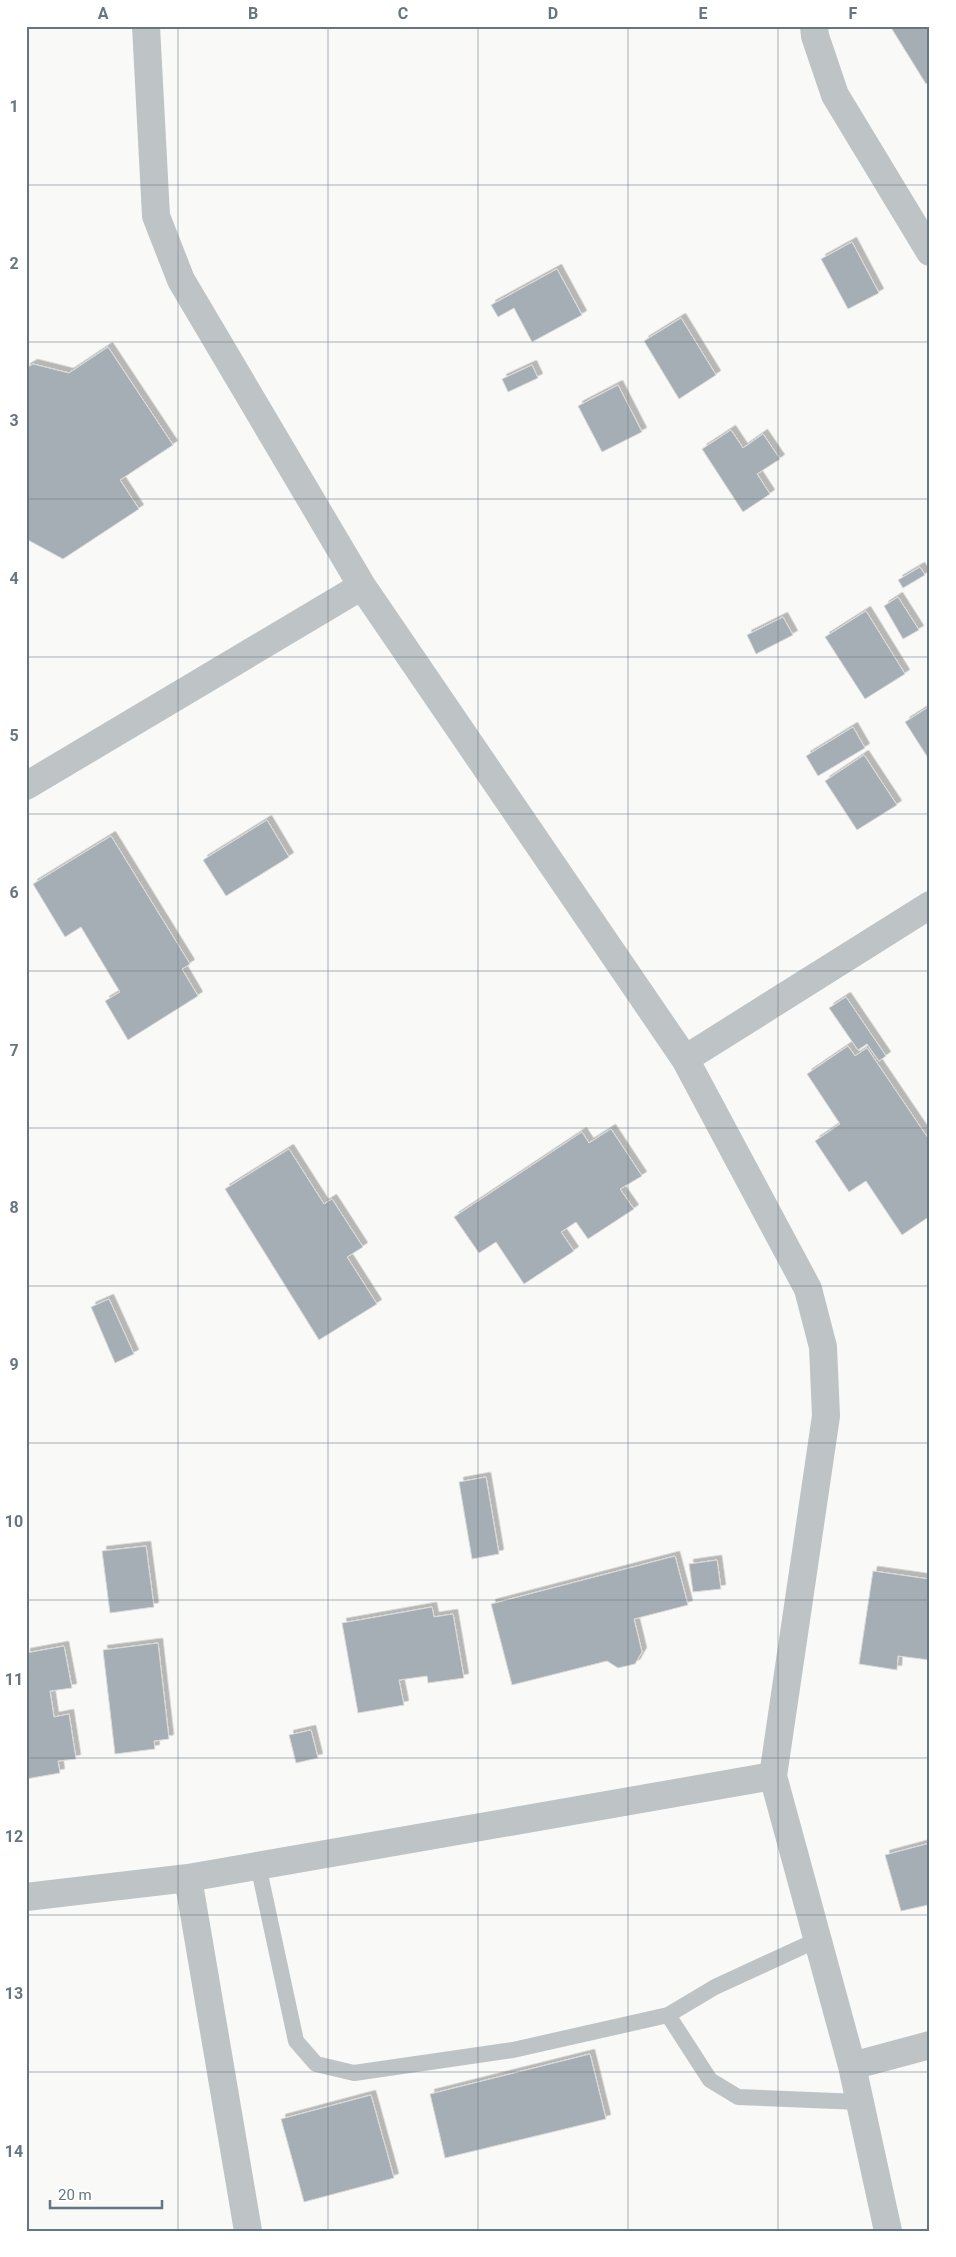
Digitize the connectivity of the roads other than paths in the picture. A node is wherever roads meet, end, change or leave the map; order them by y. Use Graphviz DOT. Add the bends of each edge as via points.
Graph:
graph roads {
  1 [pos="146,26"];
  2 [pos="814,26"];
  3 [pos="930,252"];
  4 [pos="362,586"];
  5 [pos="26,786"];
  6 [pos="930,904"];
  7 [pos="685,1059"];
  8 [pos="773,1776"];
  9 [pos="258,1865"];
  10 [pos="188,1878"];
  11 [pos="26,1897"];
  12 [pos="818,1940"];
  13 [pos="668,2015"];
  14 [pos="930,2045"];
  15 [pos="852,2066"];
  16 [pos="860,2102"];
  17 [pos="248,2231"];
  18 [pos="888,2231"];
  1 -- 4 [label="street" via="156,216 181,280"];
  2 -- 3 [label="street" via="835,95"];
  4 -- 5 [label="street"];
  4 -- 7 [label="street"];
  6 -- 7 [label="street"];
  7 -- 8 [label="street" via="808,1289 824,1347 826,1416"];
  8 -- 9 [label="street"];
  8 -- 12 [label="street"];
  9 -- 10 [label="street"];
  9 -- 13 [label="lane" via="296,2041 316,2064 354,2073 513,2050"];
  10 -- 11 [label="street"];
  10 -- 17 [label="street"];
  12 -- 13 [label="lane" via="715,1987"];
  12 -- 15 [label="street"];
  13 -- 16 [label="lane" via="710,2080 738,2097"];
  14 -- 15 [label="street"];
  15 -- 16 [label="street"];
  16 -- 18 [label="street"];
}
